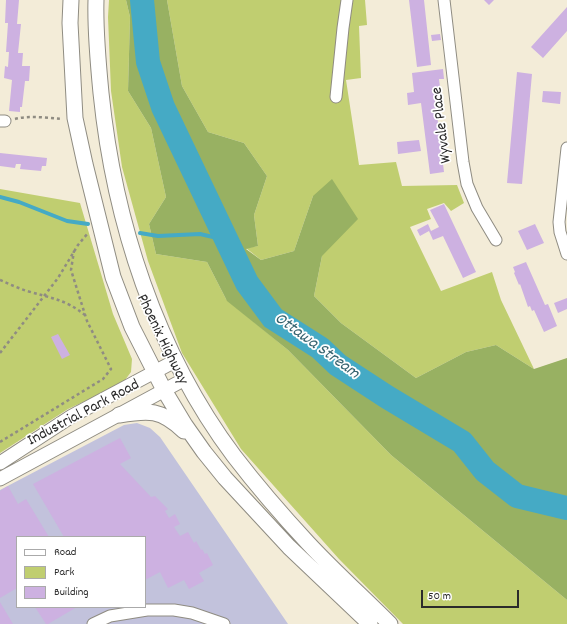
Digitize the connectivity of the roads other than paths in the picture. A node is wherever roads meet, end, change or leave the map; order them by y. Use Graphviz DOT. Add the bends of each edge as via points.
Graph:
graph roads {
  1 [pos="71,0"];
  2 [pos="96,0"];
  3 [pos="348,0"];
  4 [pos="444,0"];
  5 [pos="336,97"];
  6 [pos="567,148"];
  7 [pos="496,240"];
  8 [pos="567,254"];
  9 [pos="175,361"];
  10 [pos="154,372"];
  11 [pos="185,380"];
  12 [pos="164,390"];
  13 [pos="119,415"];
  14 [pos="198,444"];
  15 [pos="0,463"];
  16 [pos="0,479"];
  17 [pos="93,624"];
  18 [pos="224,624"];
  19 [pos="370,624"];
  20 [pos="390,624"];
  1 -- 10 [label="main road, Phoenix Highway" via="76,119 85,164 113,277 132,327"];
  2 -- 9 [label="main road, Phoenix Highway" via="98,62 104,121 112,165 137,264"];
  3 -- 5 [label="street"];
  4 -- 7 [label="street, Wyvale Place" via="467,184 477,208"];
  6 -- 8 [label="street" via="559,222"];
  9 -- 10 [label="street, Industrial Park Road"];
  9 -- 11 [label="main road, Phoenix Highway"];
  10 -- 12 [label="main road, Phoenix Highway"];
  10 -- 15 [label="street, Industrial Park Road" via="72,416"];
  11 -- 12 [label="street, Industrial Park Road"];
  11 -- 20 [label="main road, Phoenix Highway" via="234,455 271,501 309,544"];
  12 -- 13 [label="street, Industrial Park Road"];
  12 -- 14 [label="main road, Phoenix Highway"];
  13 -- 14 [label="main road" via="158,413 168,417"];
  13 -- 16 [label="street, Industrial Park Road"];
  14 -- 19 [label="main road, Phoenix Highway" via="225,478 289,547"];
  17 -- 18 [label="street" via="110,616 147,610 192,613"];
}
